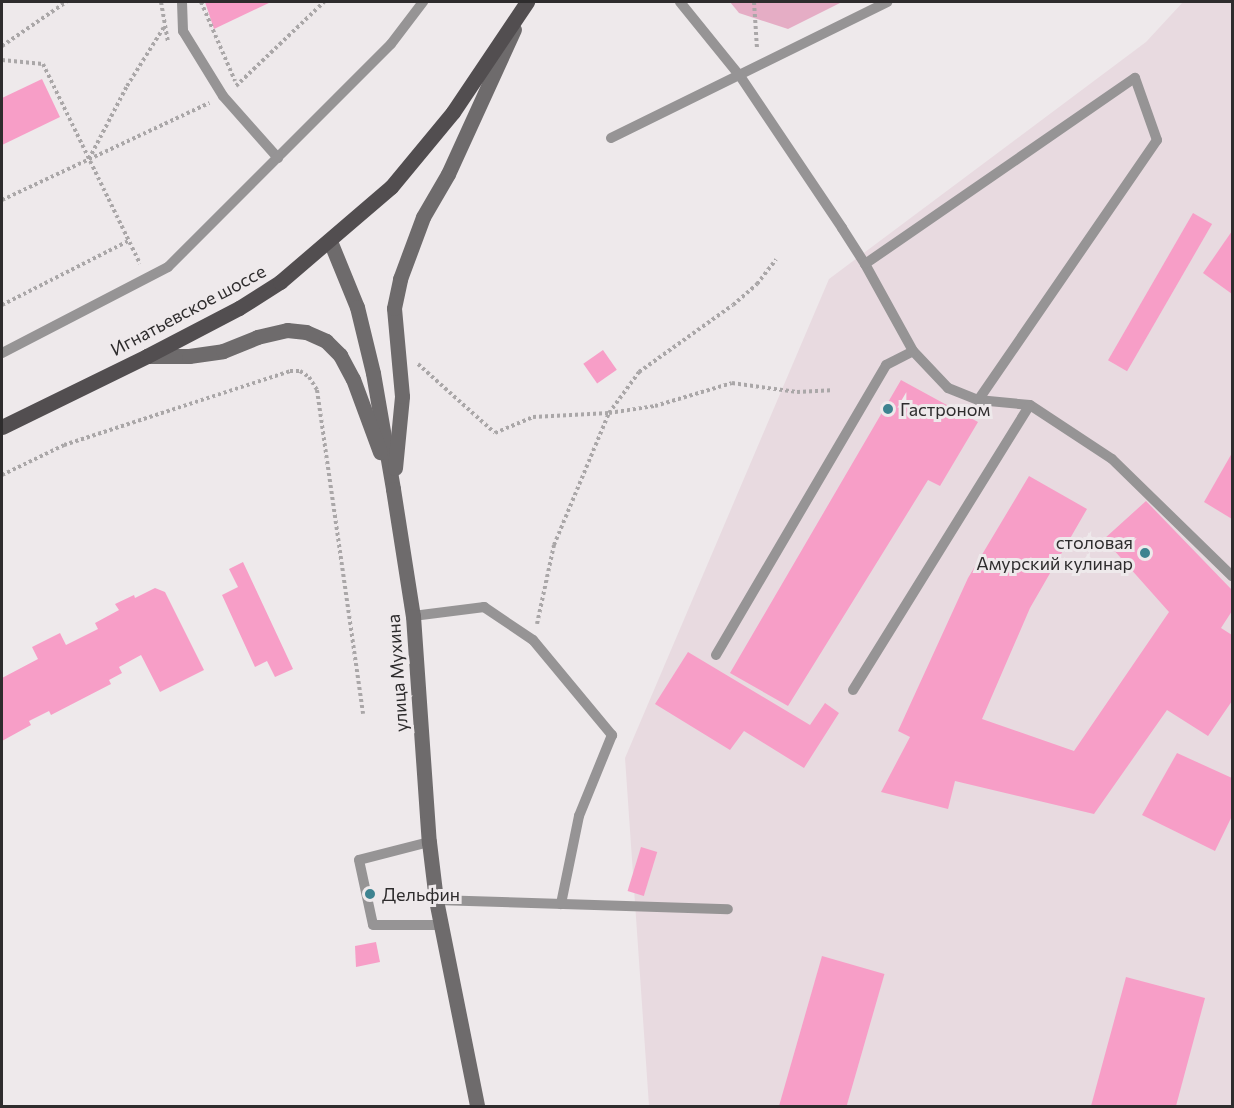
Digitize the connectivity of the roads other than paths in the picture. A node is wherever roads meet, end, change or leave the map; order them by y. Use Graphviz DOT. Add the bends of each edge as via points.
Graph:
graph roads {
  1 [pos="182,2"];
  2 [pos="423,2"];
  3 [pos="680,2"];
  4 [pos="887,2"];
  5 [pos="526,3"];
  6 [pos="740,76"];
  7 [pos="611,138"];
  8 [pos="278,158"];
  9 [pos="330,241"];
  10 [pos="866,264"];
  11 [pos="913,351"];
  12 [pos="2,353"];
  13 [pos="147,356"];
  14 [pos="978,400"];
  15 [pos="1030,405"];
  16 [pos="2,427"];
  17 [pos="393,489"];
  18 [pos="1233,576"];
  19 [pos="413,616"];
  20 [pos="716,655"];
  21 [pos="853,690"];
  22 [pos="429,842"];
  23 [pos="436,900"];
  24 [pos="561,904"];
  25 [pos="728,909"];
  26 [pos="440,925"];
  27 [pos="477,1107"];
  1 -- 8 [label="lane" via="183,31 223,96"];
  2 -- 8 [label="lane" via="391,44"];
  3 -- 6 [label="lane"];
  4 -- 6 [label="lane"];
  5 -- 9 [label="main road, Игнатьевское шоссе" via="453,112 391,187"];
  5 -- 17 [label="main road" via="448,174 423,217 400,279 394,318 402,396"];
  6 -- 7 [label="lane"];
  6 -- 10 [label="lane"];
  8 -- 12 [label="lane" via="168,267"];
  9 -- 13 [label="main road, Игнатьевское шоссе" via="280,282 239,308"];
  9 -- 17 [label="main road, улица Мухина" via="357,307"];
  10 -- 11 [label="lane"];
  10 -- 14 [label="lane" via="1135,78 1157,140"];
  11 -- 14 [label="lane" via="948,388"];
  11 -- 20 [label="lane" via="886,365"];
  13 -- 16 [label="main road, Игнатьевское шоссе"];
  13 -- 17 [label="main road" via="223,351 287,330 306,332 326,341 340,355 353,379"];
  14 -- 15 [label="lane"];
  15 -- 18 [label="lane" via="1112,459"];
  15 -- 21 [label="lane"];
  17 -- 19 [label="main road, улица Мухина"];
  19 -- 22 [label="main road, улица Мухина"];
  19 -- 24 [label="lane" via="484,607 533,640 612,735 579,816"];
  22 -- 23 [label="main road, улица Мухина"];
  22 -- 26 [label="lane" via="359,860 373,925"];
  23 -- 24 [label="lane"];
  23 -- 26 [label="main road, улица Мухина"];
  24 -- 25 [label="lane"];
  26 -- 27 [label="main road, улица Мухина"];
}
